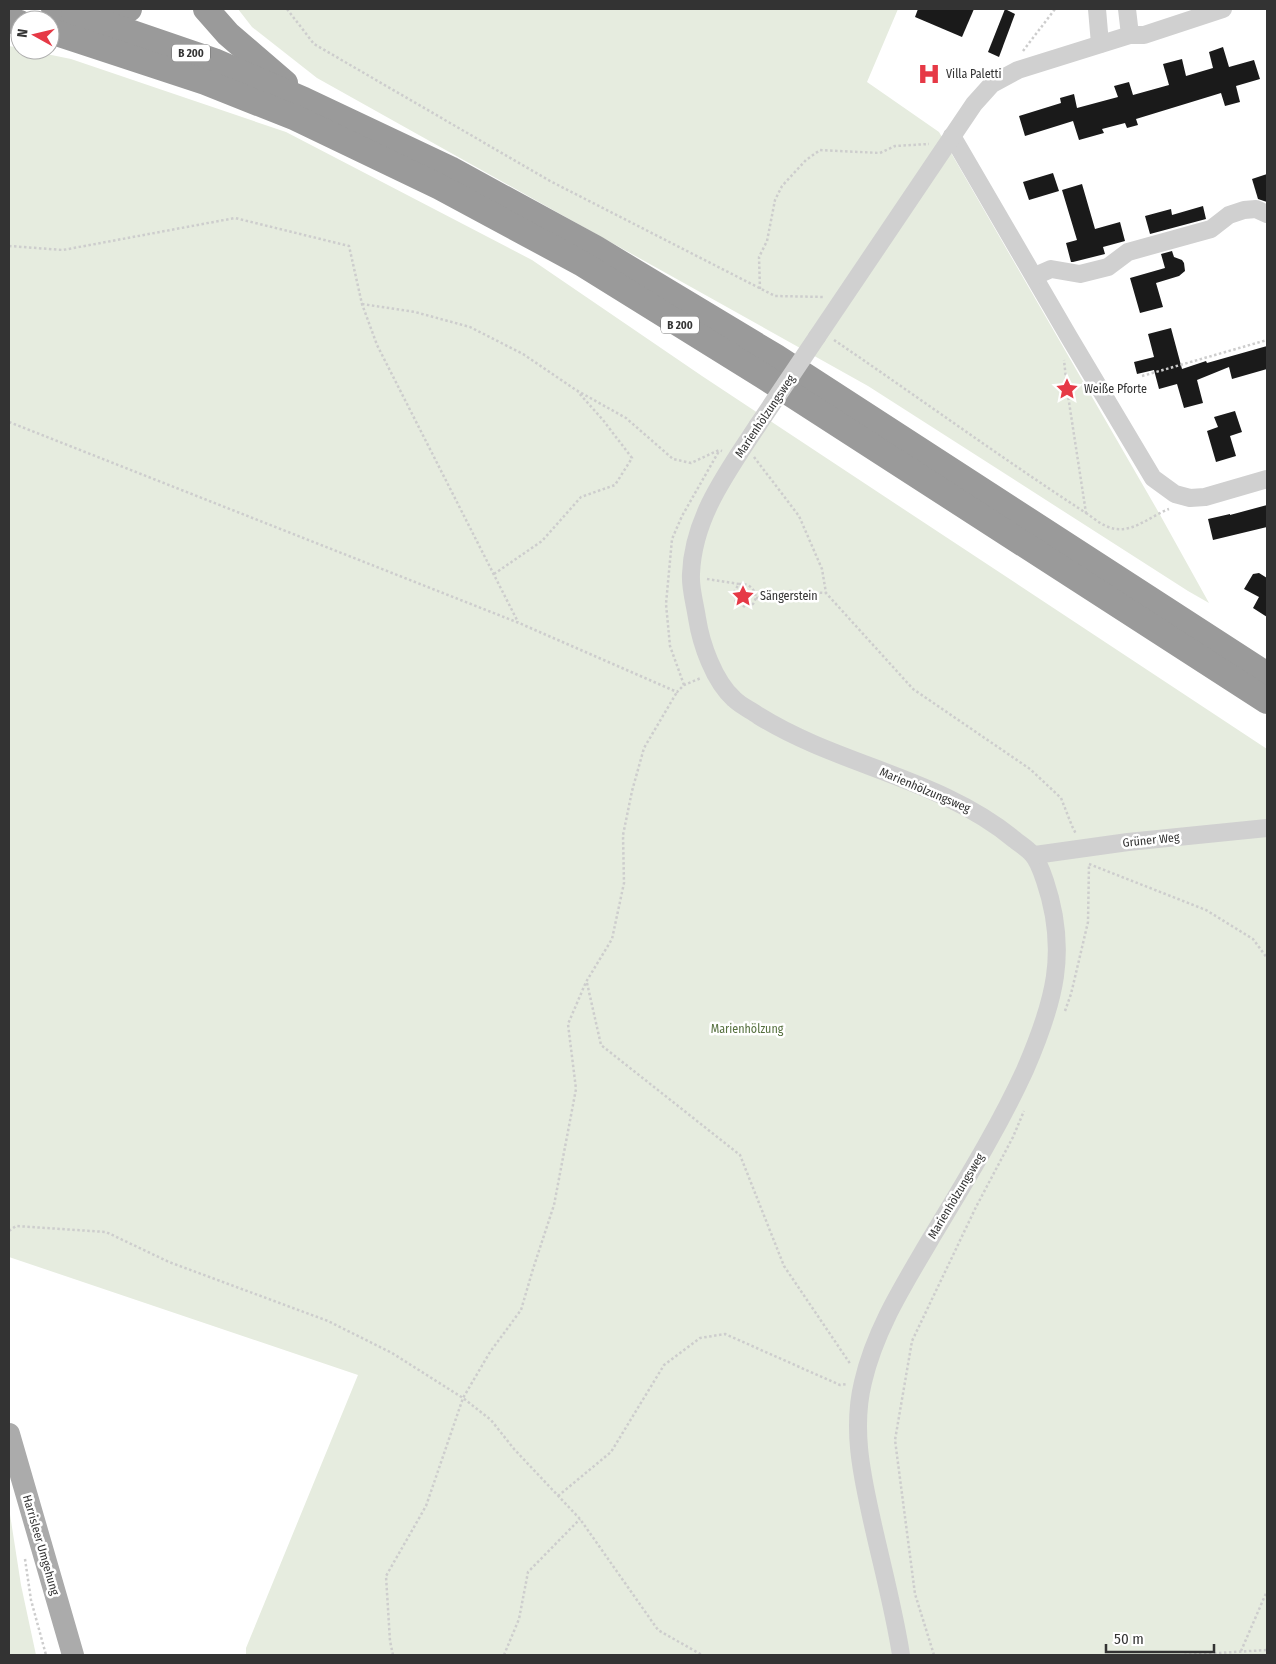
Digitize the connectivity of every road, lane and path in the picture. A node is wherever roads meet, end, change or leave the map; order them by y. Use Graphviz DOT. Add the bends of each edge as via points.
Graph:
graph roads {
  1 [pos="129,9"];
  2 [pos="206,9"];
  3 [pos="287,9"];
  4 [pos="1055,9"];
  5 [pos="1097,9"];
  6 [pos="1128,9"];
  7 [pos="1223,9"];
  8 [pos="64,11"];
  9 [pos="60,34"];
  10 [pos="1130,35"];
  11 [pos="1100,44"];
  12 [pos="1018,70"];
  13 [pos="304,100"];
  14 [pos="952,136"];
  15 [pos="931,143"];
  16 [pos="1267,214"];
  17 [pos="9,246"];
  18 [pos="1035,276"];
  19 [pos="760,289"];
  20 [pos="844,298"];
  21 [pos="362,304"];
  22 [pos="819,335"];
  23 [pos="1069,337"];
  24 [pos="1267,340"];
  25 [pos="1142,376"];
  26 [pos="576,390"];
  27 [pos="9,422"];
  28 [pos="741,452"];
  29 [pos="1267,479"];
  30 [pos="1173,502"];
  31 [pos="1086,513"];
  32 [pos="494,574"];
  33 [pos="690,576"];
  34 [pos="739,584"];
  35 [pos="826,593"];
  36 [pos="756,598"];
  37 [pos="519,623"];
  38 [pos="715,674"];
  39 [pos="1267,675"];
  40 [pos="677,692"];
  41 [pos="1267,701"];
  42 [pos="1267,828"];
  43 [pos="1034,855"];
  44 [pos="1087,856"];
  45 [pos="1267,958"];
  46 [pos="586,982"];
  47 [pos="1064,1012"];
  48 [pos="1024,1110"];
  49 [pos="9,1231"];
  50 [pos="862,1383"];
  51 [pos="464,1398"];
  52 [pos="9,1434"];
  53 [pos="558,1496"];
  54 [pos="580,1519"];
  55 [pos="1267,1591"];
  56 [pos="1267,1650"];
  57 [pos="1241,1652"];
  58 [pos="73,1655"];
  59 [pos="393,1655"];
  60 [pos="504,1655"];
  61 [pos="702,1655"];
  62 [pos="901,1655"];
  63 [pos="934,1655"];
  64 [pos="1184,1655"];
  1 -- 8 [label="highway" via="100,16"];
  2 -- 13 [label="highway" via="228,34"];
  3 -- 19 [label="path" via="314,44 550,181"];
  4 -- 12 [label="path" via="1024,49"];
  5 -- 11 [label="street"];
  6 -- 10 [label="street"];
  7 -- 10 [label="street, Marienhölzungsweg" via="1144,35"];
  8 -- 13 [label="highway, B 200" via="214,61"];
  9 -- 41 [label="highway, B 200" via="205,82 296,118 440,187 581,263"];
  10 -- 11 [label="street, Marienhölzungsweg"];
  11 -- 12 [label="street, Marienhölzungsweg"];
  12 -- 14 [label="street, Marienhölzungsweg" via="992,84"];
  13 -- 39 [label="highway, B 200" via="450,169 595,248 776,357"];
  14 -- 18 [label="street"];
  14 -- 20 [label="street, Marienhölzungsweg"];
  15 -- 19 [label="path" via="895,146 880,154 820,150 806,160 782,186 775,200 767,241 759,257"];
  16 -- 18 [label="street" via="1256,209 1229,215 1211,229 1128,252 1108,267 1080,274 1051,269"];
  17 -- 21 [label="path" via="63,250 235,218 349,246"];
  18 -- 23 [label="street"];
  19 -- 20 [label="path" via="775,296"];
  20 -- 22 [label="street, Marienhölzungsweg"];
  21 -- 26 [label="path" via="415,312 470,327 523,354"];
  21 -- 32 [label="path" via="377,345"];
  22 -- 28 [label="street, Marienhölzungsweg, bridge"];
  22 -- 31 [label="path" via="905,388"];
  23 -- 30 [label="street" via="1154,478"];
  23 -- 31 [label="path" via="1064,352 1067,389"];
  24 -- 25 [label="path"];
  26 -- 28 [label="path" via="626,418 673,459 691,463 719,450"];
  26 -- 32 [label="path" via="632,458 615,485 581,497 542,541"];
  27 -- 37 [label="path"];
  28 -- 33 [label="street, Marienhölzungsweg" via="706,509 695,541"];
  28 -- 35 [label="path" via="756,459 799,516 822,569"];
  29 -- 30 [label="street" via="1205,497"];
  30 -- 31 [label="path" via="1128,530 1105,526"];
  32 -- 37 [label="path"];
  33 -- 34 [label="path"];
  33 -- 38 [label="street, Marienhölzungsweg" via="700,638"];
  34 -- 36 [label="path" via="750,586"];
  34 -- 36 [label="path" via="734,592 736,602 746,607"];
  35 -- 36 [label="path" via="790,591 775,597"];
  35 -- 44 [label="path" via="913,689 1030,769 1061,798"];
  37 -- 40 [label="path"];
  38 -- 40 [label="path" via="684,685"];
  38 -- 43 [label="street, Marienhölzungsweg" via="734,699 781,730 968,807"];
  40 -- 46 [label="path" via="644,748 623,835 624,883 612,939"];
  42 -- 44 [label="street, Grüner Weg"];
  43 -- 44 [label="street, Grüner Weg"];
  43 -- 50 [label="street, Marienhölzungsweg" via="1045,881 1057,942 1051,1000 1041,1031 1016,1089 979,1158 894,1301 874,1344"];
  44 -- 45 [label="path" via="1206,910 1253,939"];
  44 -- 47 [label="path" via="1088,922"];
  46 -- 50 [label="path" via="601,1045 740,1155 784,1266"];
  46 -- 51 [label="path" via="568,1024 576,1089 554,1205 521,1310 490,1352"];
  48 -- 63 [label="path" via="912,1341 895,1440 915,1594"];
  49 -- 51 [label="path" via="16,1226 106,1232 169,1262 328,1321 392,1353"];
  50 -- 53 [label="path" via="840,1385 725,1334 700,1338 664,1365 610,1452"];
  50 -- 62 [label="street, Marienhölzungsweg" via="857,1439 861,1472"];
  51 -- 53 [label="path" via="491,1420"];
  51 -- 59 [label="path" via="426,1506 386,1576"];
  52 -- 58 [label="main road, Harrisleer Umgehung"];
  53 -- 54 [label="path"];
  54 -- 60 [label="path" via="528,1572 519,1619"];
  54 -- 61 [label="path" via="658,1630"];
  55 -- 57 [label="path"];
  56 -- 57 [label="path"];
  57 -- 64 [label="path"];
}
